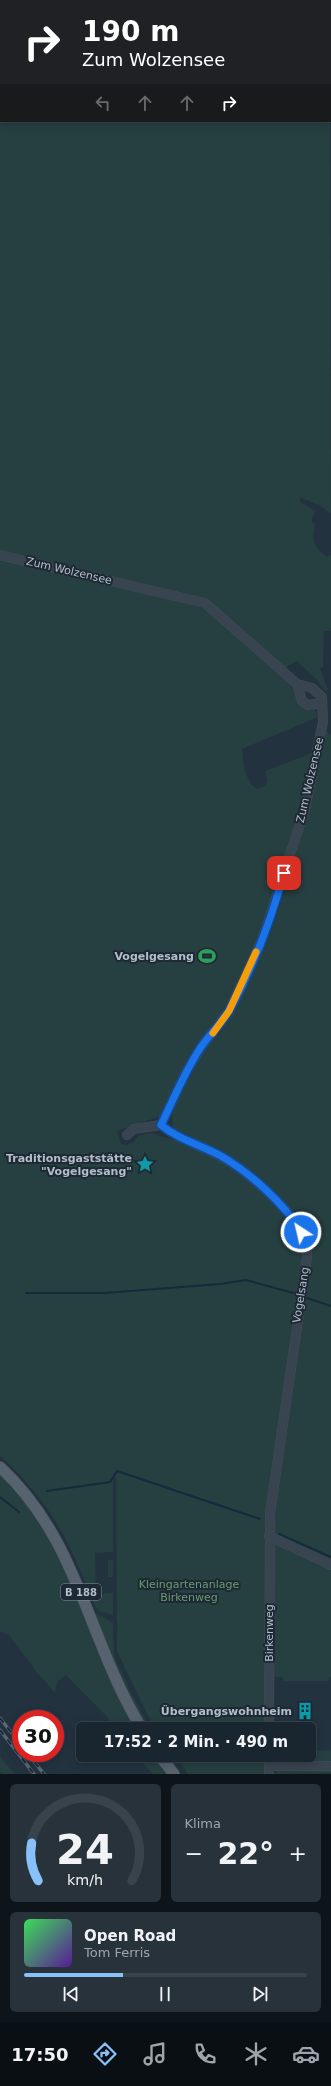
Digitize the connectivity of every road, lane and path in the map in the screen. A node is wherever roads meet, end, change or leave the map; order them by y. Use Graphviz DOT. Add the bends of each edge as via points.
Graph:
graph roads {
  1 [pos="0,555"];
  2 [pos="297,684"];
  3 [pos="322,703"];
  4 [pos="161,1125"];
  5 [pos="127,1135"];
  6 [pos="0,1467"];
  7 [pos="269,1536"];
  8 [pos="331,1565"];
  9 [pos="138,1722"];
  10 [pos="269,1722"];
  11 [pos="165,1762"];
  12 [pos="331,1766"];
  13 [pos="269,1770"];
  14 [pos="174,1774"];
  1 -- 2 [label="street, Zum Wolzensee" via="205,603"];
  2 -- 3 [label="street, Zum Wolzensee" via="312,688 322,696"];
  2 -- 3 [label="street, Zum Wolzensee" via="302,701 308,705"];
  3 -- 4 [label="street, Zum Wolzensee" via="323,722 305,809 262,940 229,1011 202,1046 185,1074"];
  4 -- 5 [label="street" via="134,1129"];
  4 -- 7 [label="street, Vogelsang" via="172,1134 220,1156 247,1173 297,1224 306,1240 306,1265"];
  6 -- 9 [label="main road, B 188" via="28,1497 58,1542 116,1680"];
  7 -- 8 [label="street"];
  7 -- 10 [label="street, Birkenweg"];
  11 -- 14 [label="main road"];
  12 -- 13 [label="street"];
}
